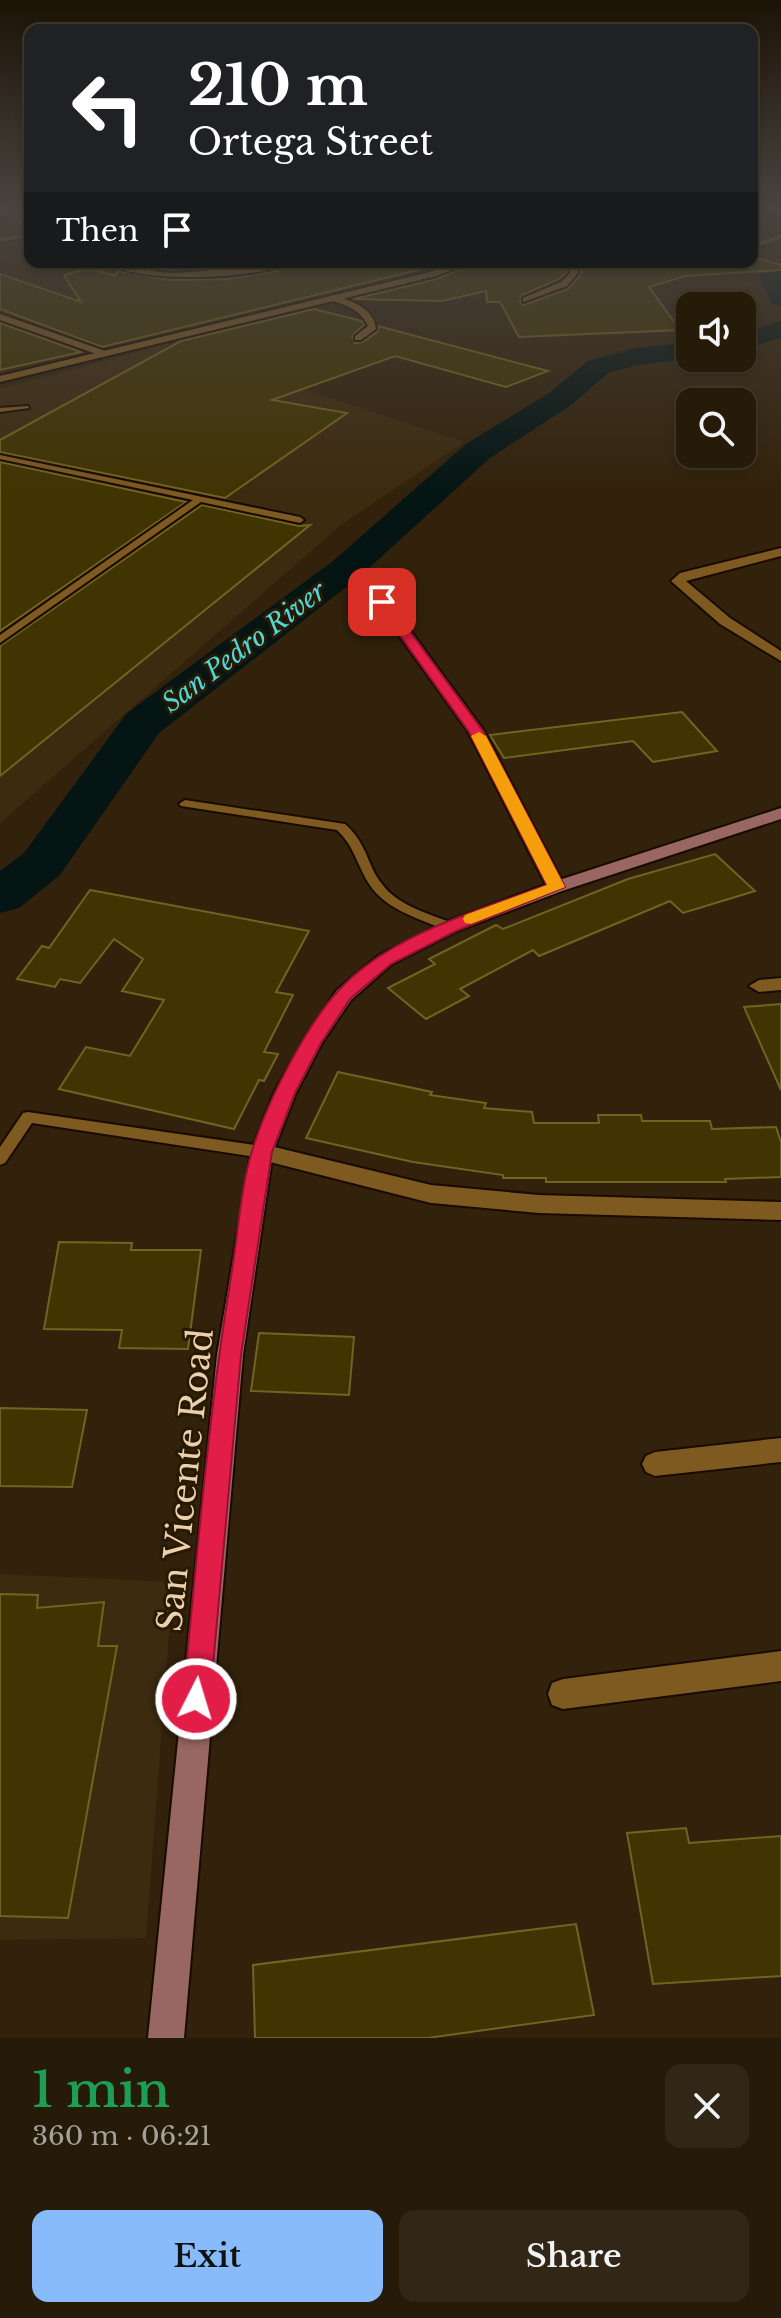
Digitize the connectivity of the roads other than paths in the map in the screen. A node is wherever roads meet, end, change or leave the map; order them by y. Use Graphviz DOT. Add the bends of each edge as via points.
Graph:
graph roads {
  1 [pos="312,303"];
  2 [pos="346,303"];
  3 [pos="0,317"];
  4 [pos="21,325"];
  5 [pos="0,330"];
  6 [pos="358,338"];
  7 [pos="105,354"];
  8 [pos="0,379"];
  9 [pos="25,408"];
  10 [pos="0,410"];
  11 [pos="0,457"];
  12 [pos="200,499"];
  13 [pos="300,520"];
  14 [pos="781,552"];
  15 [pos="382,602"];
  16 [pos="0,640"];
  17 [pos="781,657"];
  18 [pos="185,804"];
  19 [pos="781,813"];
  20 [pos="556,887"];
  21 [pos="450,927"];
  22 [pos="781,984"];
  23 [pos="759,986"];
  24 [pos="262,1152"];
  25 [pos="0,1159"];
  26 [pos="781,1211"];
  27 [pos="781,1450"];
  28 [pos="655,1464"];
  29 [pos="781,1666"];
  30 [pos="563,1694"];
  31 [pos="166,2038"];
  1 -- 7 [label="street"];
  2 -- 6 [label="street" via="370,317 373,327"];
  3 -- 4 [label="street"];
  4 -- 5 [label="street"];
  4 -- 7 [label="street"];
  7 -- 8 [label="street"];
  9 -- 10 [label="lane"];
  11 -- 12 [label="lane"];
  12 -- 13 [label="lane"];
  12 -- 16 [label="lane"];
  14 -- 17 [label="street" via="678,581 725,621"];
  15 -- 20 [label="street" via="476,731"];
  18 -- 21 [label="lane" via="341,827 357,840 378,888"];
  19 -- 20 [label="main road, San Vicente Road"];
  20 -- 21 [label="main road, San Vicente Road"];
  21 -- 24 [label="main road, San Vicente Road" via="385,960 344,995 285,1093"];
  22 -- 23 [label="street"];
  24 -- 25 [label="lane" via="28,1117"];
  24 -- 26 [label="street" via="431,1194 539,1204"];
  24 -- 31 [label="main road, San Vicente Road" via="230,1355"];
  27 -- 28 [label="street"];
  29 -- 30 [label="street"];
}
